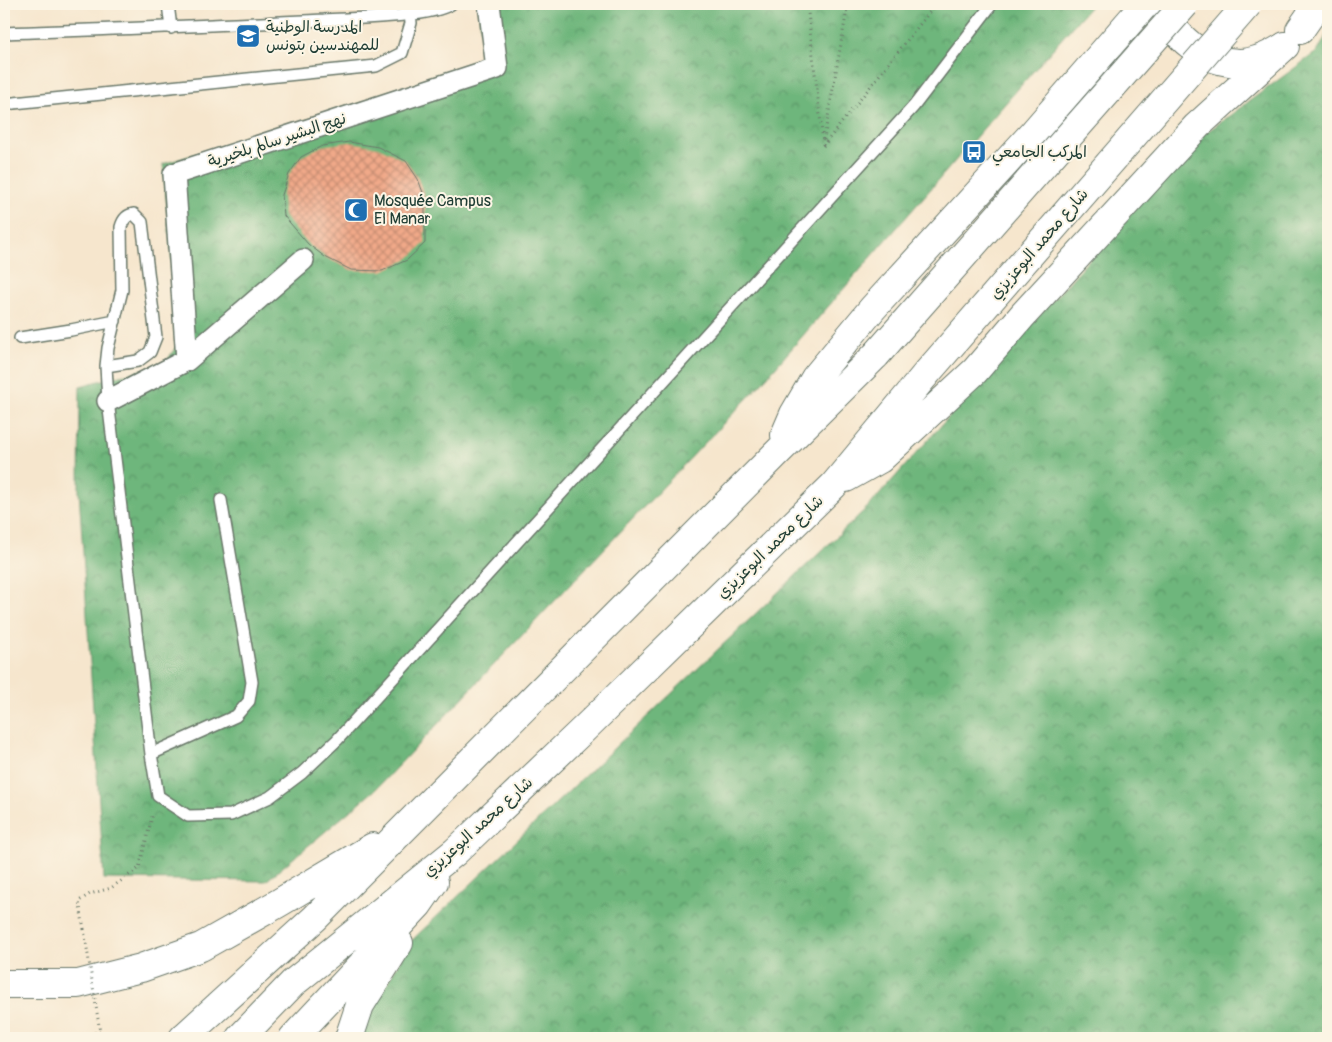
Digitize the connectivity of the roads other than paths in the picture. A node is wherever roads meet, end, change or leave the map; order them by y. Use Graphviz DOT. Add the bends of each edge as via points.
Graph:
graph roads {
  1 [pos="168,4"];
  2 [pos="451,4"];
  3 [pos="489,4"];
  4 [pos="992,4"];
  5 [pos="1145,4"];
  6 [pos="1165,4"];
  7 [pos="1185,4"];
  8 [pos="1248,4"];
  9 [pos="1311,4"];
  10 [pos="1318,4"];
  11 [pos="410,9"];
  12 [pos="171,28"];
  13 [pos="4,33"];
  14 [pos="1293,38"];
  15 [pos="4,104"];
  16 [pos="303,260"];
  17 [pos="114,321"];
  18 [pos="20,338"];
  19 [pos="187,360"];
  20 [pos="106,366"];
  21 [pos="108,402"];
  22 [pos="778,452"];
  23 [pos="834,485"];
  24 [pos="221,500"];
  25 [pos="151,754"];
  26 [pos="408,825"];
  27 [pos="455,852"];
  28 [pos="418,905"];
  29 [pos="4,984"];
  30 [pos="183,1038"];
  31 [pos="240,1038"];
  32 [pos="293,1038"];
  33 [pos="349,1038"];
  1 -- 12 [label="lane"];
  2 -- 11 [label="lane" via="438,10"];
  3 -- 19 [label="street, نهج البشير سالم بلخيرية" via="497,68 174,174"];
  4 -- 25 [label="lane" via="914,106 338,740 309,766 270,797 231,815 188,816 158,796"];
  5 -- 22 [label="main road" via="1034,132 873,308 815,378 794,414"];
  6 -- 14 [label="main road" via="1176,30 1193,48 1214,59 1239,63 1263,59"];
  7 -- 22 [label="main road, bridge" via="876,356"];
  8 -- 23 [label="main road, شارع محمد البوعزيزي, bridge" via="926,374"];
  9 -- 14 [label="main road"];
  10 -- 14 [label="main road"];
  11 -- 12 [label="lane" via="363,18"];
  11 -- 15 [label="lane" via="411,23 402,53 376,66"];
  12 -- 13 [label="lane"];
  14 -- 23 [label="main road" via="1197,126 1023,314 975,371 880,459"];
  16 -- 19 [label="street"];
  17 -- 18 [label="lane"];
  17 -- 20 [label="lane"];
  17 -- 20 [label="lane" via="122,290 121,227 128,215 134,214 142,222 156,337 150,352 138,361"];
  19 -- 21 [label="street"];
  20 -- 21 [label="lane"];
  21 -- 25 [label="lane"];
  22 -- 26 [label="main road"];
  23 -- 27 [label="main road, شارع محمد البوعزيزي"];
  24 -- 25 [label="lane" via="252,682 248,701 236,716"];
  26 -- 29 [label="main road" via="201,947 141,968 78,984"];
  26 -- 30 [label="main road" via="315,918"];
  27 -- 28 [label="main road"];
  27 -- 31 [label="main road, شارع محمد البوعزيزي" via="293,983"];
  28 -- 32 [label="main road"];
  28 -- 33 [label="main road" via="399,944 360,1006"];
}
